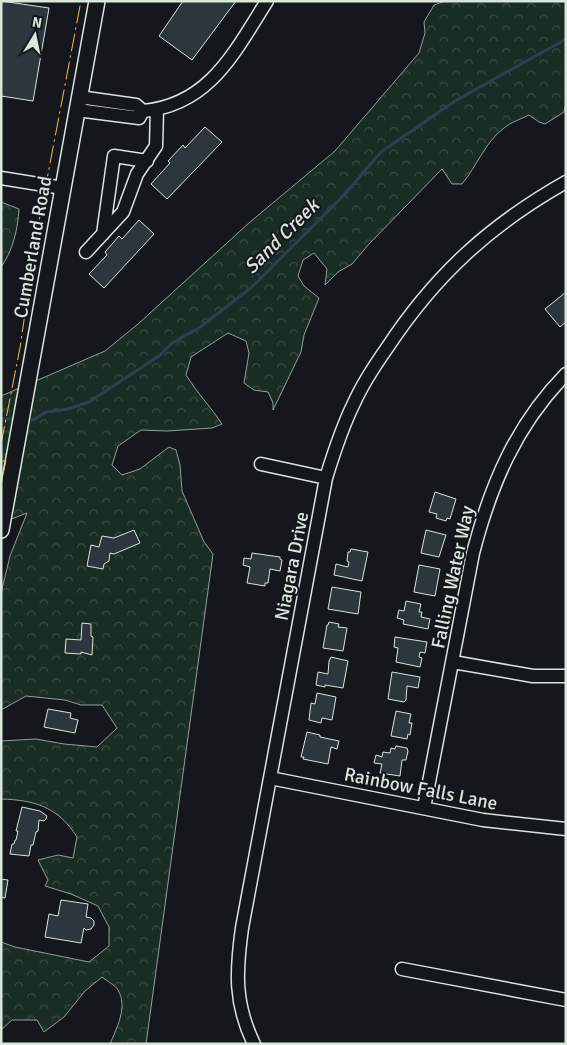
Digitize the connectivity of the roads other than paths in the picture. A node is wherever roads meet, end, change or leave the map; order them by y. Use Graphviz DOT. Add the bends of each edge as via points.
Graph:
graph roads {
  1 [pos="97,1"];
  2 [pos="267,1"];
  3 [pos="78,103"];
  4 [pos="157,110"];
  5 [pos="147,161"];
  6 [pos="1,178"];
  7 [pos="566,182"];
  8 [pos="63,188"];
  9 [pos="103,234"];
  10 [pos="86,252"];
  11 [pos="566,374"];
  12 [pos="262,464"];
  13 [pos="326,478"];
  14 [pos="1,530"];
  15 [pos="453,662"];
  16 [pos="566,676"];
  17 [pos="270,778"];
  18 [pos="424,808"];
  19 [pos="566,829"];
  20 [pos="402,969"];
  21 [pos="566,1000"];
  22 [pos="254,1044"];
  1 -- 3 [label="main road, Cumberland Road"];
  2 -- 4 [label="street" via="226,65 216,75 192,96"];
  3 -- 4 [label="street" via="136,105 143,110"];
  3 -- 8 [label="main road, Cumberland Road"];
  4 -- 5 [label="street" via="156,146"];
  5 -- 9 [label="street" via="137,174 123,212"];
  5 -- 9 [label="street" via="114,156"];
  6 -- 8 [label="street"];
  7 -- 13 [label="street, Niagara Drive" via="485,236 418,303 370,373 354,403"];
  8 -- 14 [label="main road, Cumberland Road"];
  9 -- 10 [label="street"];
  11 -- 15 [label="street, Falling Water Way" via="519,434 496,478 474,553"];
  12 -- 13 [label="street"];
  13 -- 17 [label="street, Niagara Drive"];
  15 -- 16 [label="street" via="533,676"];
  15 -- 18 [label="street, Falling Water Way"];
  17 -- 18 [label="street, Rainbow Falls Lane"];
  17 -- 22 [label="street, Niagara Drive" via="242,928 237,980 241,1009"];
  18 -- 19 [label="street, Rainbow Falls Lane" via="483,820"];
  20 -- 21 [label="street"];
}
